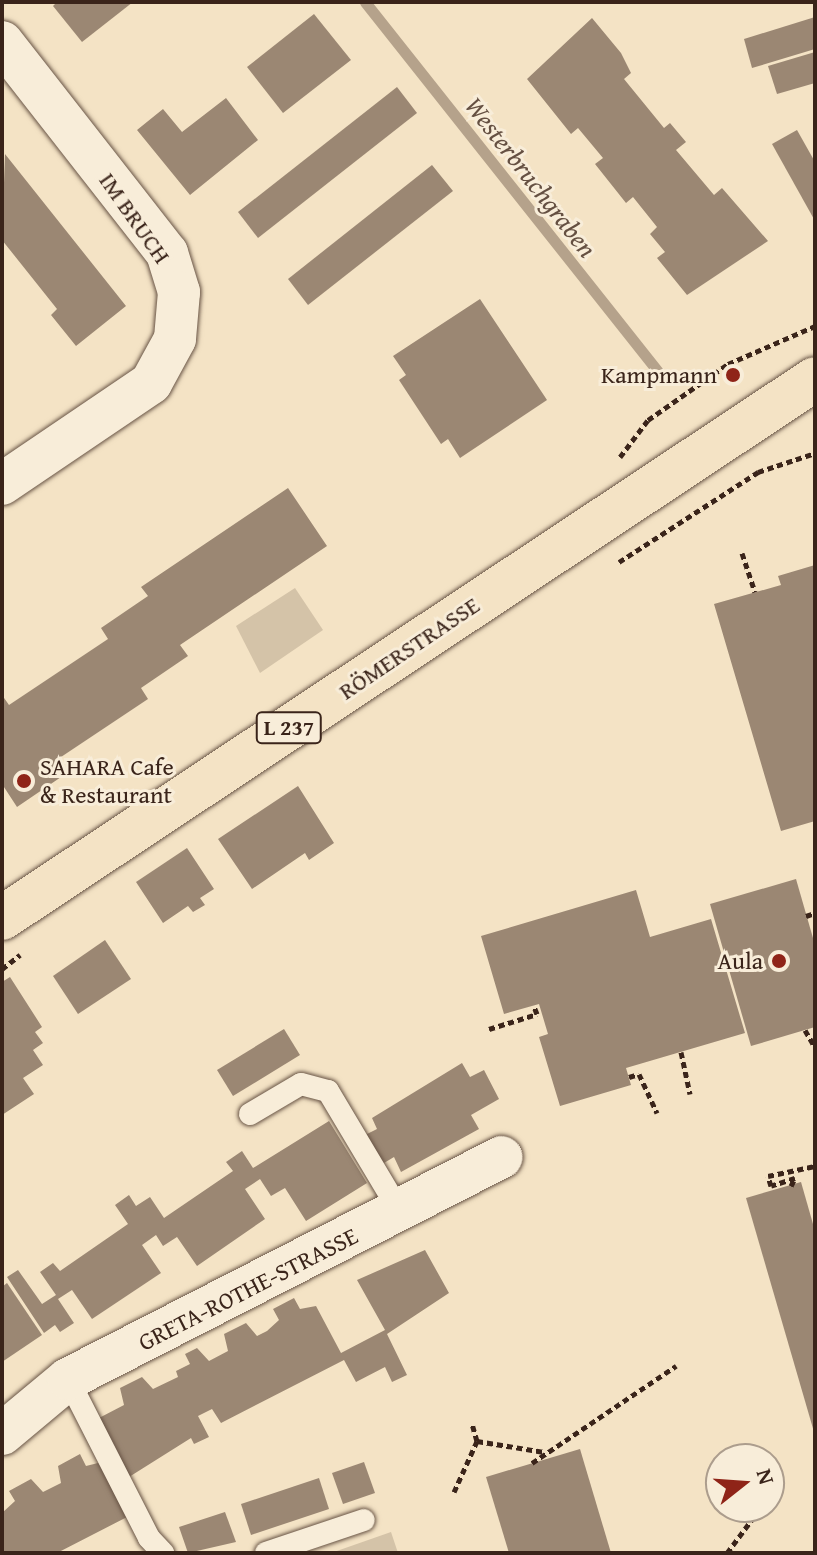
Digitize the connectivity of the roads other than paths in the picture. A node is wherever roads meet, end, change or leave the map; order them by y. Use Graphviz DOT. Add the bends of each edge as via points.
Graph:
graph roads {
  1 [pos="2,42"];
  2 [pos="815,379"];
  3 [pos="2,484"];
  4 [pos="2,918"];
  5 [pos="250,1114"];
  6 [pos="502,1157"];
  7 [pos="400,1212"];
  8 [pos="68,1379"];
  9 [pos="2,1434"];
  10 [pos="364,1520"];
  11 [pos="163,1553"];
  12 [pos="266,1553"];
  1 -- 3 [label="street, IM BRUCH" via="167,253 179,292 175,339 151,383"];
  2 -- 4 [label="main road, RÖMERSTRASSE / L 237"];
  5 -- 7 [label="lane" via="301,1084 328,1091"];
  6 -- 7 [label="street, GRETA-ROTHE-STRASSE"];
  7 -- 8 [label="street, GRETA-ROTHE-STRASSE"];
  8 -- 9 [label="street, GRETA-ROTHE-STRASSE"];
  8 -- 11 [label="lane"];
  10 -- 12 [label="lane"];
}
